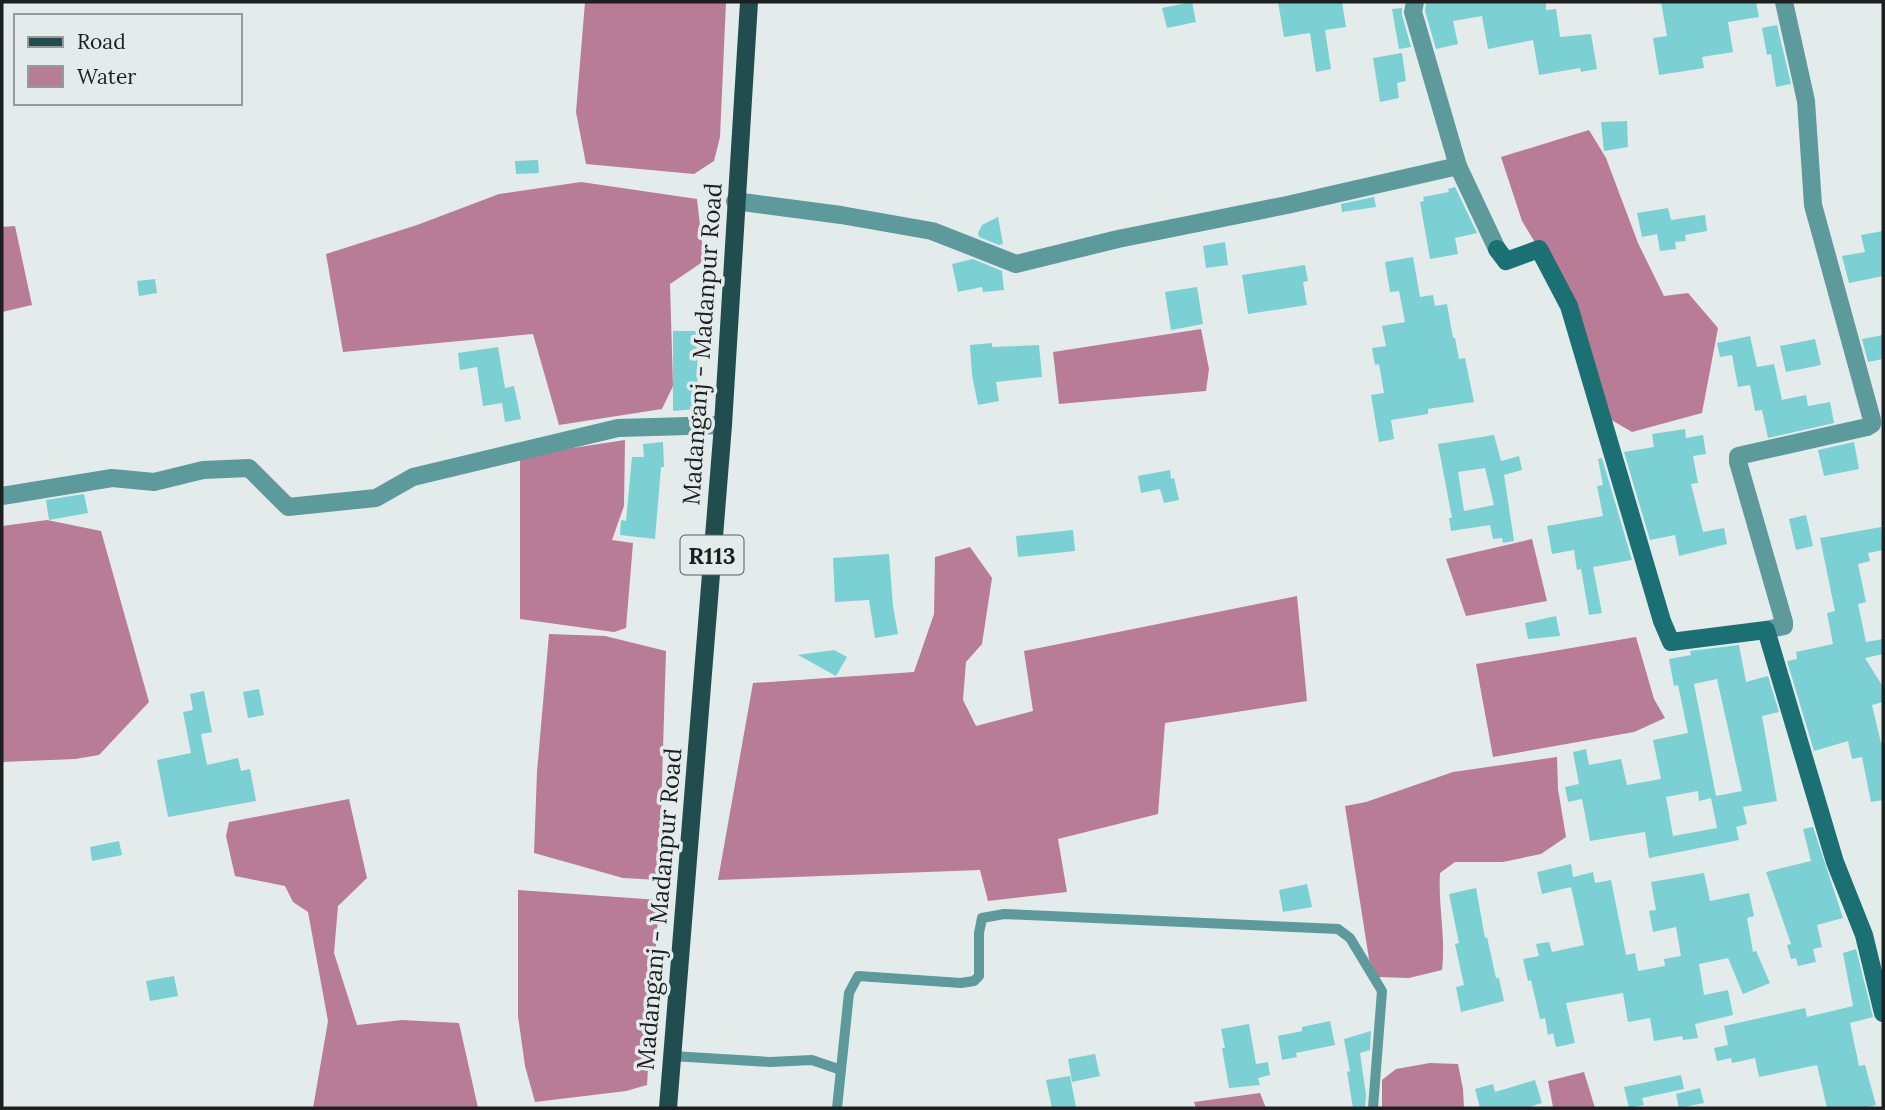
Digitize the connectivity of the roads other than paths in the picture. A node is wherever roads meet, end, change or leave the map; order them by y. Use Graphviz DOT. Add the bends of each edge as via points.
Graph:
graph roads {
  1 [pos="749,2"];
  2 [pos="1415,2"];
  3 [pos="1784,2"];
  4 [pos="1458,166"];
  5 [pos="735,201"];
  6 [pos="723,425"];
  7 [pos="2,496"];
  8 [pos="1766,630"];
  9 [pos="1883,1013"];
  10 [pos="672,1056"];
  11 [pos="841,1070"];
  12 [pos="668,1108"];
  13 [pos="837,1108"];
  14 [pos="1373,1108"];
  1 -- 5 [label="main road, Madanganj - Madanpur Road / R113"];
  2 -- 4 [label="street" via="1413,12"];
  3 -- 8 [label="street" via="1806,101 1813,205 1872,424 1738,456 1784,622 1780,628"];
  4 -- 5 [label="street" via="1016,264 932,231"];
  4 -- 8 [label="street" via="1506,261 1539,249 1569,306 1671,642"];
  5 -- 6 [label="main road, Madanganj - Madanpur Road / R113"];
  6 -- 7 [label="street" via="618,428 413,477 376,498 288,507 249,468 203,470 154,482 112,478"];
  6 -- 10 [label="main road, Madanganj - Madanpur Road / R113"];
  8 -- 9 [label="street" via="1835,862 1864,935"];
  10 -- 11 [label="lane" via="812,1060"];
  10 -- 12 [label="main road, Madanganj - Madanpur Road / R113"];
  11 -- 13 [label="lane"];
  11 -- 14 [label="lane" via="849,993 858,976 974,981 979,976 982,918 1004,914 1322,927 1338,929 1350,938 1382,991"];
}
